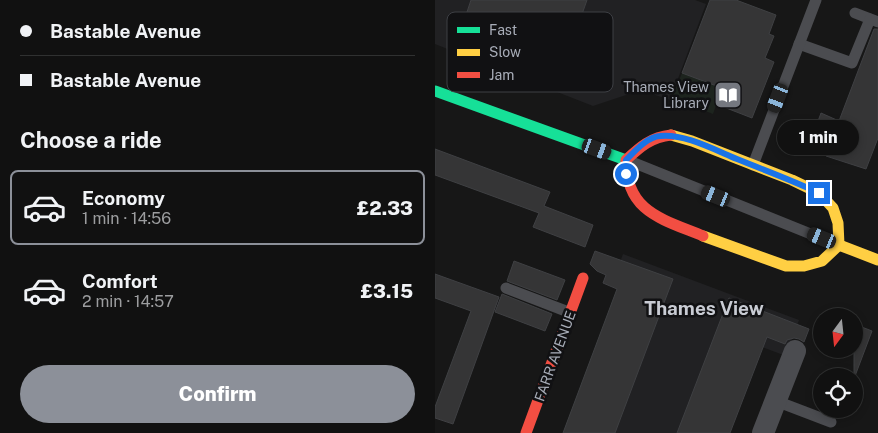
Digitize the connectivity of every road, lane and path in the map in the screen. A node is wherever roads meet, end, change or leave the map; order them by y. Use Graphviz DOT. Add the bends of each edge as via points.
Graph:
graph roads {
  1 [pos="816,0"];
  2 [pos="855,13"];
  3 [pos="874,20"];
  4 [pos="799,44"];
  5 [pos="435,91"];
  6 [pos="626,160"];
  7 [pos="753,165"];
  8 [pos="839,245"];
  9 [pos="878,260"];
  10 [pos="583,278"];
  11 [pos="506,288"];
  12 [pos="571,313"];
  13 [pos="795,351"];
  14 [pos="776,401"];
  15 [pos="831,422"];
  16 [pos="526,433"];
  17 [pos="763,433"];
  1 -- 4 [label="lane"];
  2 -- 3 [label="lane"];
  3 -- 4 [label="lane" via="852,63"];
  4 -- 7 [label="lane"];
  5 -- 6 [label="street"];
  6 -- 7 [label="street" via="641,145 658,136 671,135"];
  6 -- 8 [label="lane"];
  6 -- 8 [label="street" via="630,190 642,206 655,216 712,239 786,266 822,261"];
  7 -- 8 [label="street" via="819,193 833,208 838,223"];
  8 -- 9 [label="street"];
  10 -- 12 [label="street, FARR AVENUE"];
  11 -- 12 [label="lane"];
  12 -- 16 [label="street, FARR AVENUE"];
  13 -- 14 [label="street"];
  14 -- 15 [label="lane"];
  14 -- 17 [label="street"];
}
